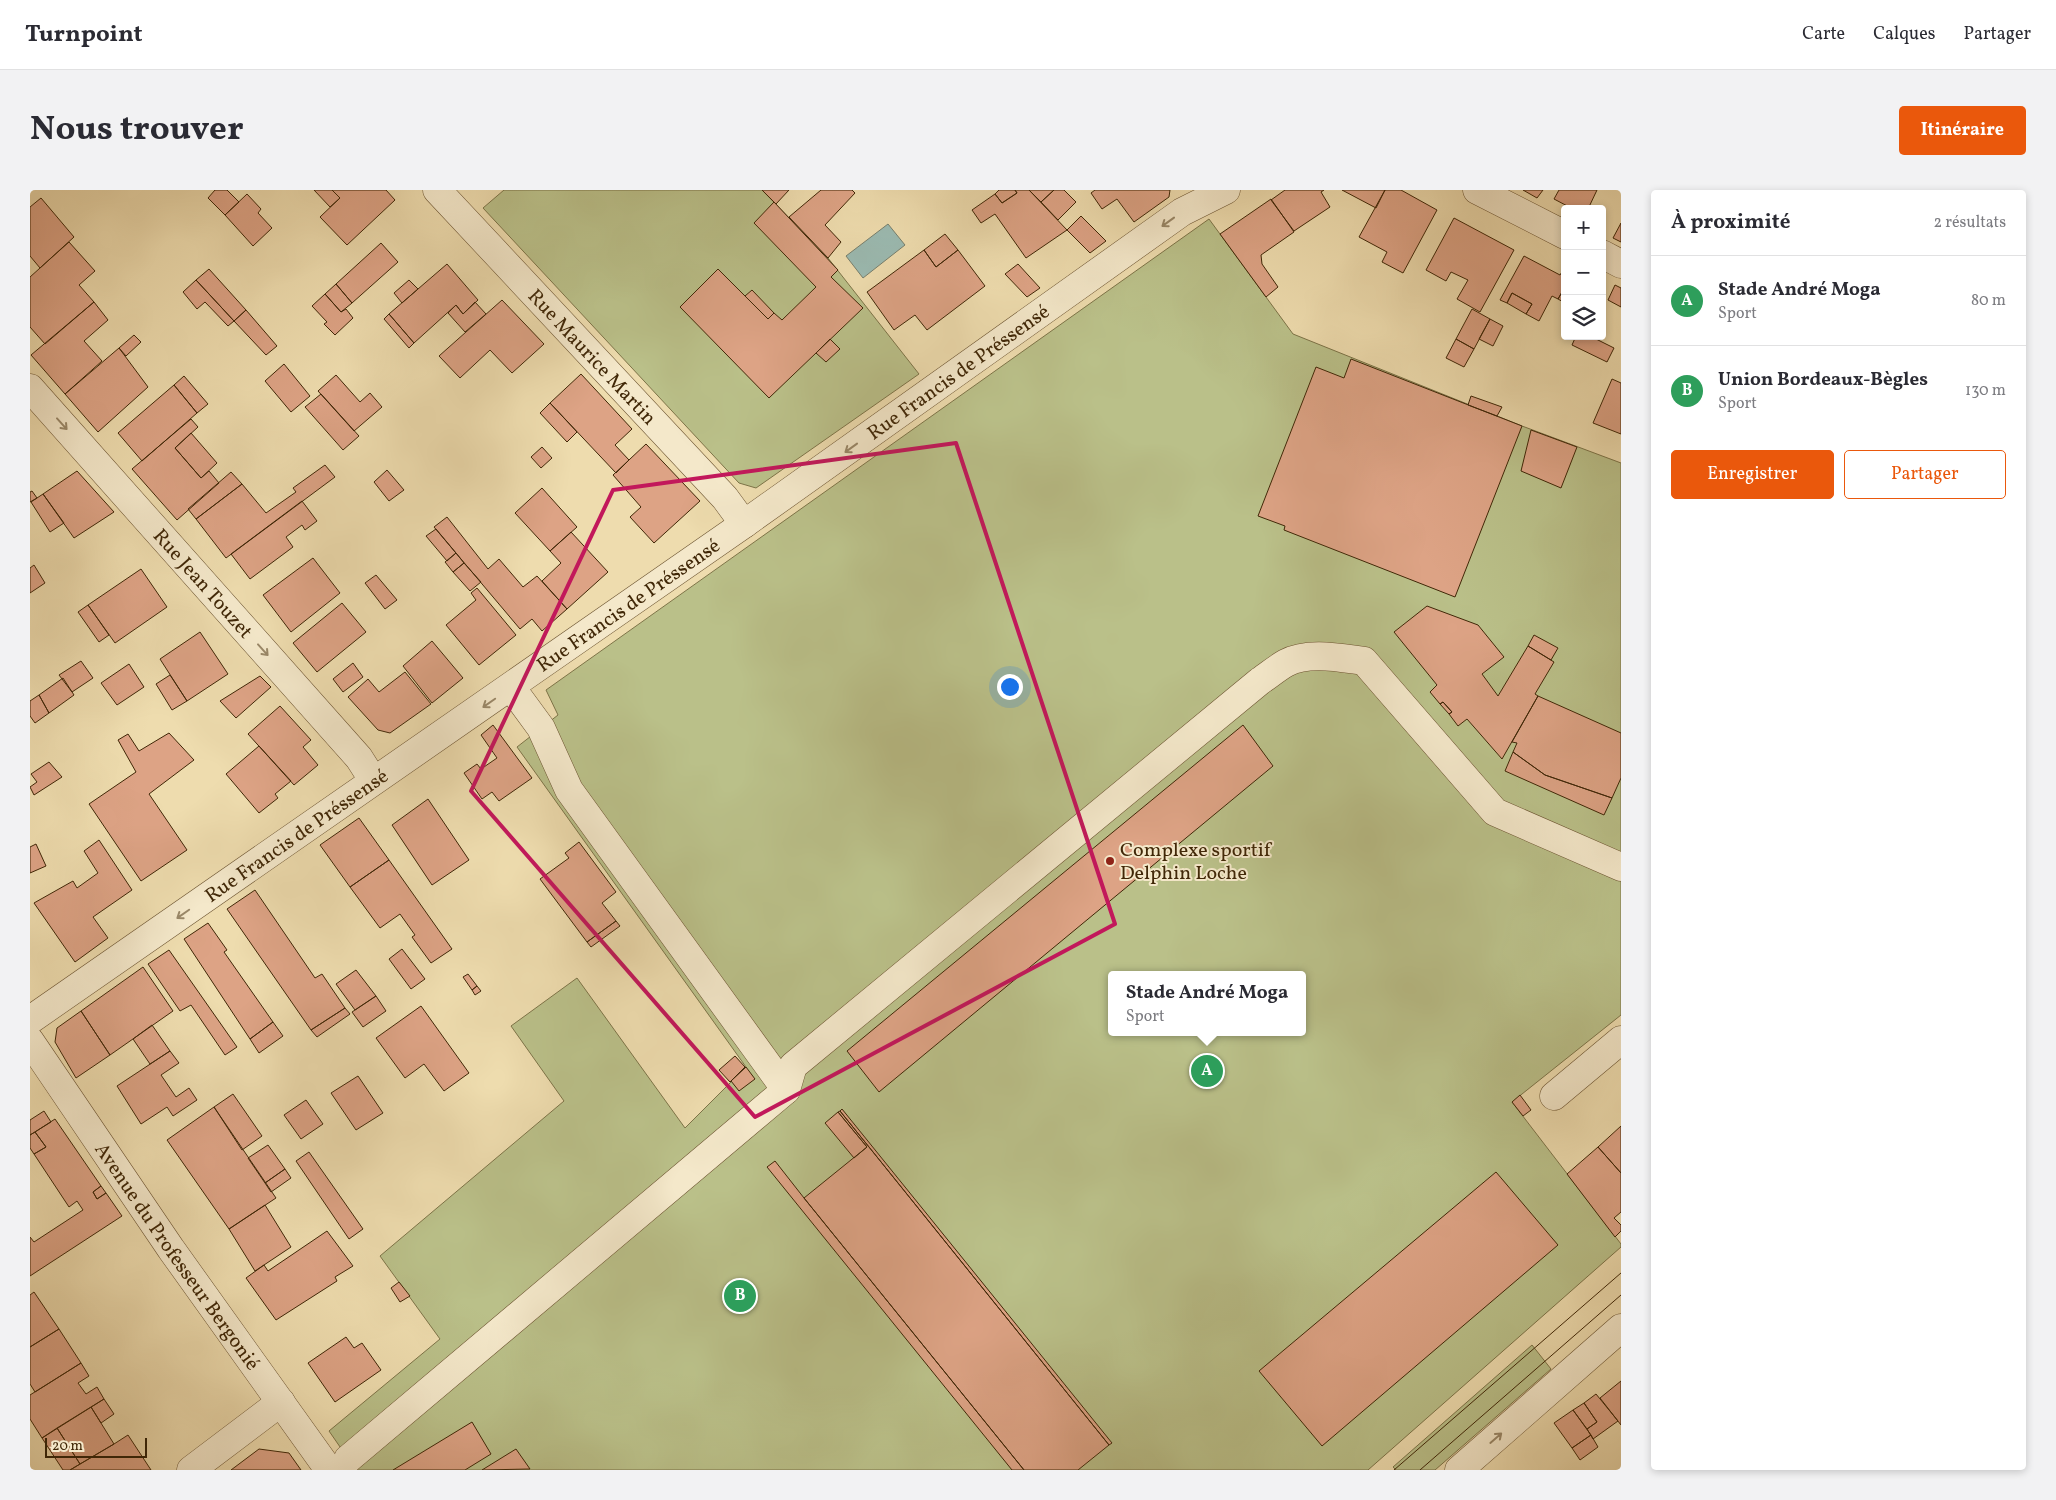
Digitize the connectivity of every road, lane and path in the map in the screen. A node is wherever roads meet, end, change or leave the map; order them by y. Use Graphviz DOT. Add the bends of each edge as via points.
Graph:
graph roads {
  1 [pos="437,190"];
  2 [pos="1226,190"];
  3 [pos="1477,190"];
  4 [pos="1193,197"];
  5 [pos="1561,233"];
  6 [pos="1606,256"];
  7 [pos="1621,264"];
  8 [pos="30,388"];
  9 [pos="744,524"];
  10 [pos="511,687"];
  11 [pos="373,780"];
  12 [pos="1621,866"];
  13 [pos="30,1020"];
  14 [pos="1621,1040"];
  15 [pos="30,1041"];
  16 [pos="786,1090"];
  17 [pos="1554,1096"];
  18 [pos="1621,1328"];
  19 [pos="281,1402"];
  20 [pos="339,1464"];
  21 [pos="190,1470"];
  22 [pos="1459,1470"];
  1 -- 9 [label="street, Rue Maurice Martin" via="725,498"];
  2 -- 4 [label="street, Rue Francis de Préssensé"];
  3 -- 5 [label="street"];
  4 -- 9 [label="street, Rue Francis de Préssensé, one-way" via="1182,212"];
  6 -- 7 [label="street"];
  8 -- 11 [label="street, Rue Jean Touzet, one-way" via="360,758"];
  9 -- 10 [label="street, Rue Francis de Préssensé"];
  10 -- 11 [label="street, Rue Francis de Préssensé, one-way" via="401,765"];
  10 -- 16 [label="street" via="542,728 569,790"];
  11 -- 13 [label="street, Rue Francis de Préssensé, one-way"];
  12 -- 16 [label="street" via="1495,812 1364,661 1306,657 1288,662 1260,681 792,1066"];
  14 -- 17 [label="street"];
  15 -- 19 [label="street, Avenue du Professeur Bergonié" via="171,1249"];
  16 -- 20 [label="street"];
  22 -- 18 [label="street, one-way"];
  19 -- 20 [label="street, Avenue du Professeur Bergonié"];
  19 -- 21 [label="street"];
}
